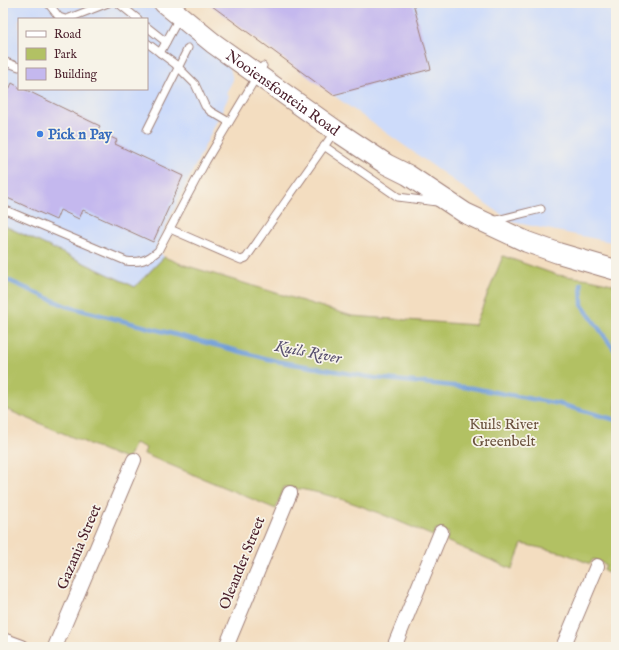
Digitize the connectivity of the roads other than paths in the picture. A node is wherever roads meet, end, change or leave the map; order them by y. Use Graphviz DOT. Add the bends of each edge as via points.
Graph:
graph roads {
  1 [pos="48,3"];
  2 [pos="108,3"];
  3 [pos="118,3"];
  4 [pos="164,3"];
  5 [pos="182,10"];
  6 [pos="62,18"];
  7 [pos="69,18"];
  8 [pos="137,18"];
  9 [pos="148,28"];
  10 [pos="166,42"];
  11 [pos="148,44"];
  12 [pos="188,48"];
  13 [pos="160,53"];
  14 [pos="3,61"];
  15 [pos="178,67"];
  16 [pos="18,68"];
  17 [pos="260,71"];
  18 [pos="229,122"];
  19 [pos="147,130"];
  20 [pos="329,138"];
  21 [pos="408,174"];
  22 [pos="450,203"];
  23 [pos="3,209"];
  24 [pos="541,209"];
  25 [pos="484,223"];
  26 [pos="170,229"];
  27 [pos="616,270"];
  28 [pos="134,460"];
  29 [pos="290,493"];
  30 [pos="441,532"];
  31 [pos="597,566"];
  32 [pos="3,640"];
  33 [pos="22,647"];
  34 [pos="55,647"];
  35 [pos="226,647"];
  36 [pos="394,647"];
  37 [pos="563,647"];
  1 -- 6 [label="lane"];
  2 -- 7 [label="lane"];
  3 -- 8 [label="lane"];
  4 -- 5 [label="street, Nooiensfontein Road"];
  5 -- 10 [label="lane"];
  5 -- 17 [label="street, Nooiensfontein Road" via="216,32"];
  9 -- 10 [label="lane"];
  10 -- 13 [label="lane"];
  11 -- 13 [label="lane"];
  12 -- 15 [label="lane"];
  13 -- 15 [label="lane"];
  14 -- 16 [label="lane"];
  15 -- 18 [label="lane" via="195,84 210,112"];
  15 -- 19 [label="lane"];
  17 -- 18 [label="lane"];
  17 -- 20 [label="street, Nooiensfontein Road"];
  17 -- 21 [label="street, Nooiensfontein Road" via="339,118 389,156"];
  18 -- 26 [label="lane"];
  20 -- 21 [label="street, Nooiensfontein Road"];
  20 -- 22 [label="lane" via="398,197"];
  20 -- 26 [label="lane" via="246,258 241,260"];
  21 -- 22 [label="street, Nooiensfontein Road"];
  22 -- 25 [label="street, Nooiensfontein Road"];
  23 -- 26 [label="lane" via="126,261 139,263 158,251"];
  24 -- 25 [label="lane"];
  25 -- 27 [label="street, Nooiensfontein Road" via="527,242"];
  28 -- 34 [label="street, Gazania Street"];
  29 -- 35 [label="street, Oleander Street"];
  30 -- 36 [label="street"];
  31 -- 37 [label="street"];
  32 -- 33 [label="street"];
}
